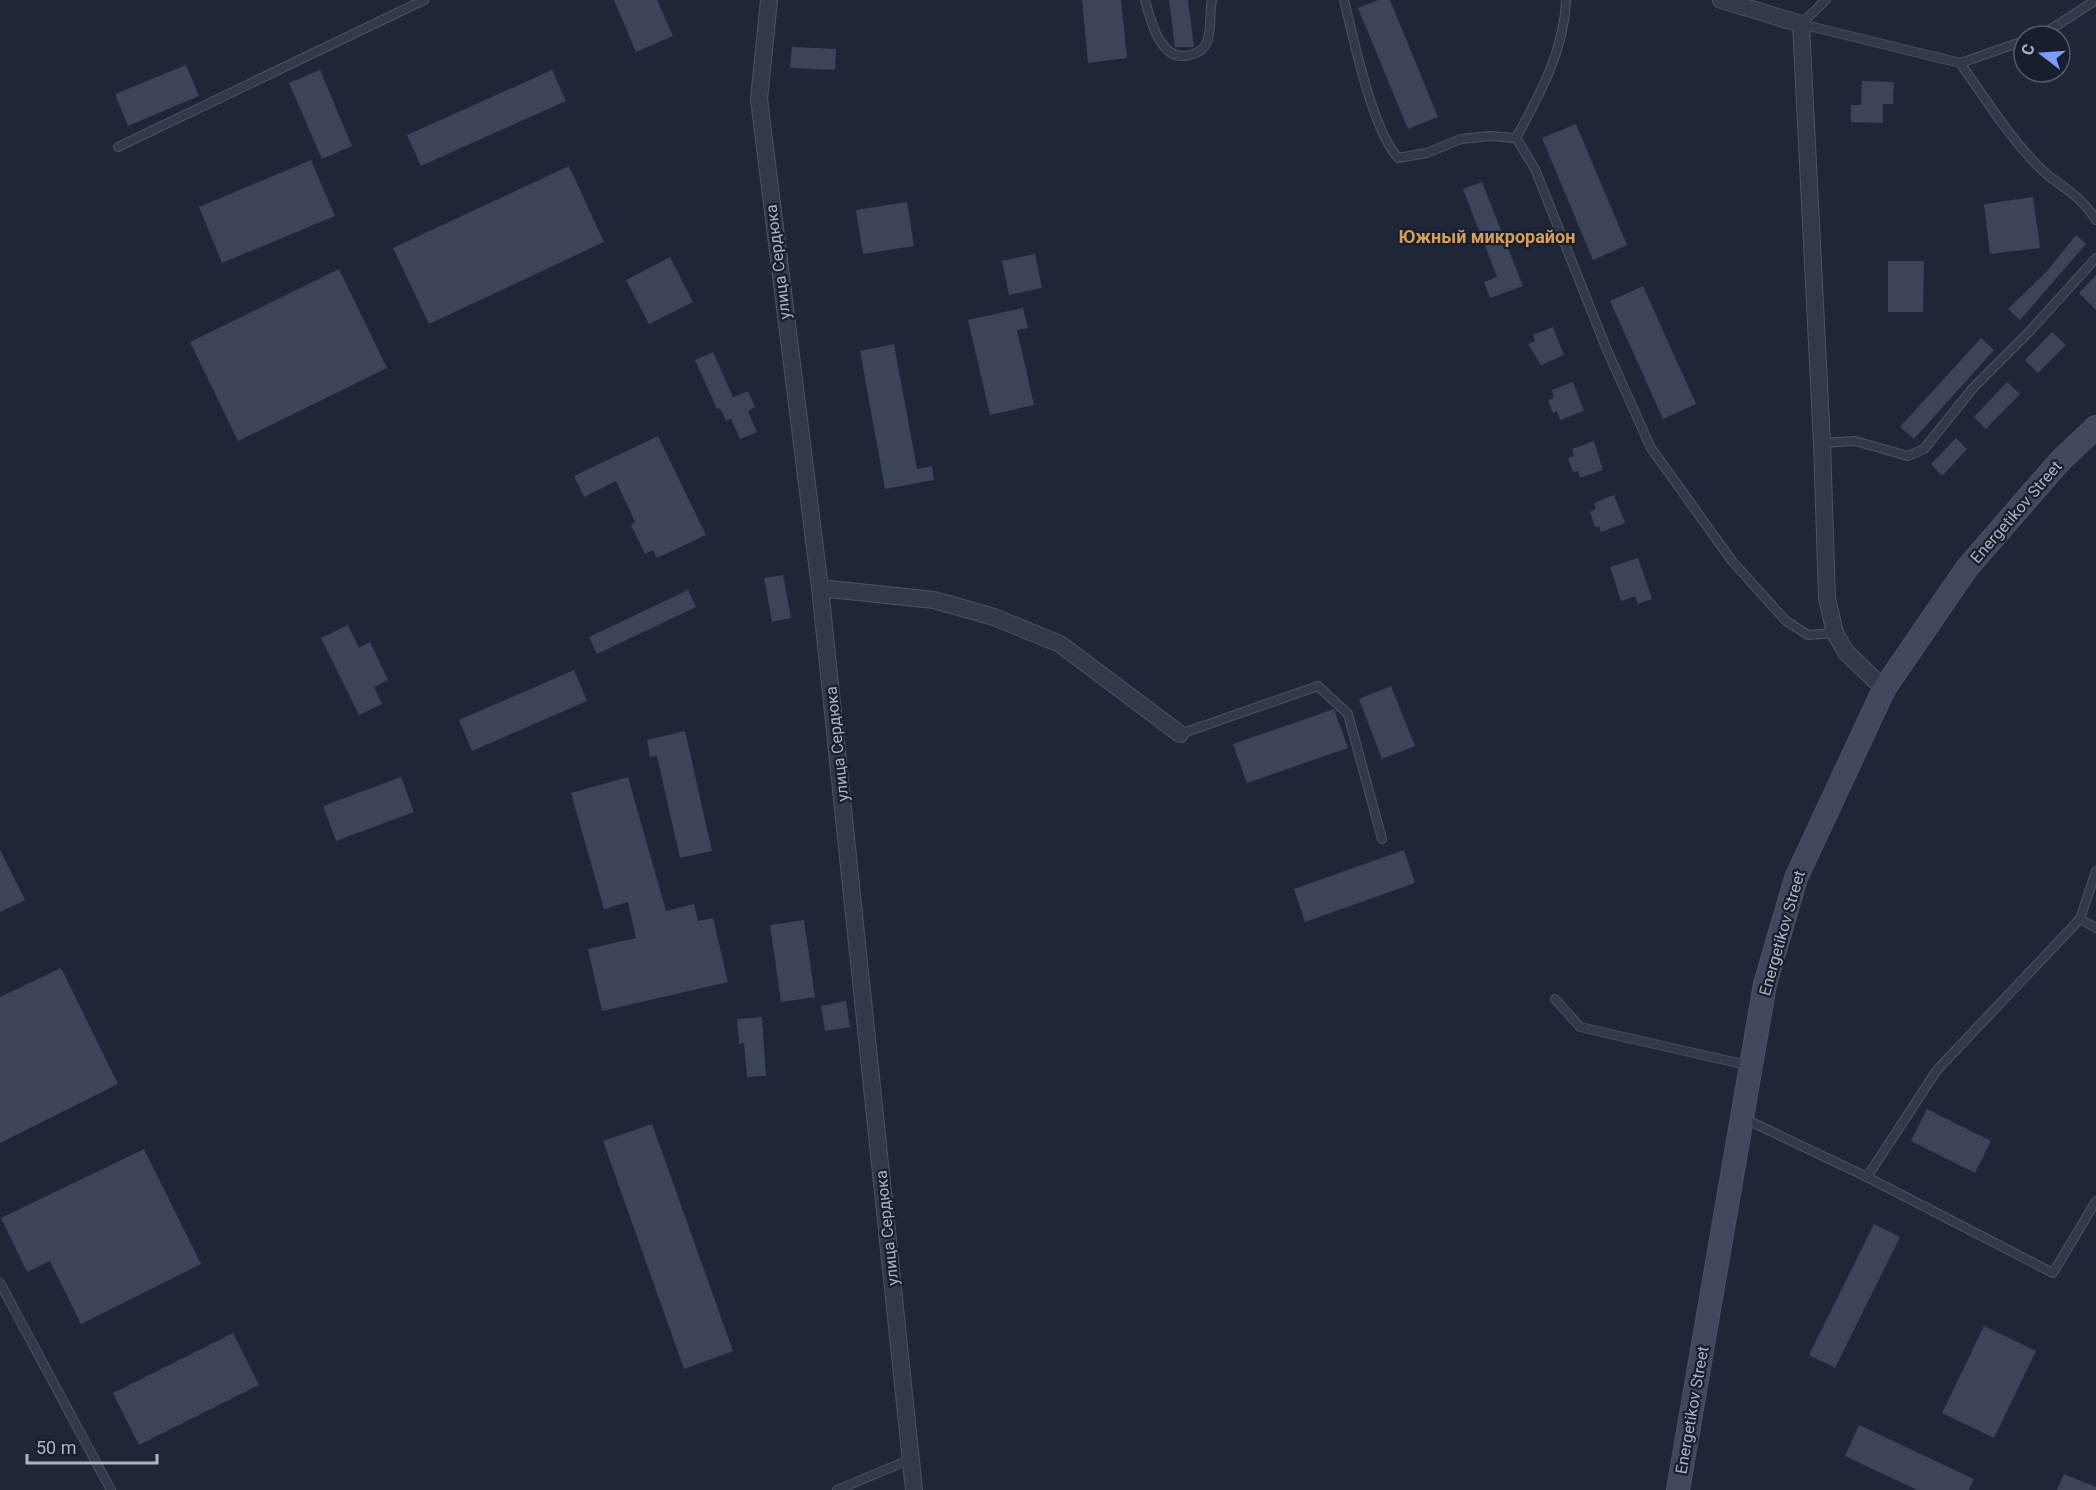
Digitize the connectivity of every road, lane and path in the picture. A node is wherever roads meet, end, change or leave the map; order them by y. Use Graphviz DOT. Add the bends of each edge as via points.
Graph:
graph roads {
  1 [pos="424,0"];
  2 [pos="768,0"];
  3 [pos="1145,0"];
  4 [pos="1212,0"];
  5 [pos="1344,0"];
  6 [pos="1566,0"];
  7 [pos="1721,0"];
  8 [pos="1826,0"];
  9 [pos="2096,0"];
  10 [pos="1801,24"];
  11 [pos="2059,24"];
  12 [pos="2012,45"];
  13 [pos="1960,63"];
  14 [pos="1516,138"];
  15 [pos="118,147"];
  16 [pos="2096,220"];
  17 [pos="2096,258"];
  18 [pos="2096,427"];
  19 [pos="1822,443"];
  20 [pos="820,588"];
  21 [pos="1835,633"];
  22 [pos="1884,689"];
  23 [pos="1180,735"];
  24 [pos="1382,839"];
  25 [pos="2096,871"];
  26 [pos="2080,919"];
  27 [pos="2096,928"];
  28 [pos="1555,999"];
  29 [pos="1751,1066"];
  30 [pos="1742,1118"];
  31 [pos="1867,1177"];
  32 [pos="2096,1201"];
  33 [pos="0,1283"];
  34 [pos="911,1459"];
  35 [pos="111,1490"];
  36 [pos="837,1490"];
  37 [pos="914,1490"];
  38 [pos="1678,1490"];
  1 -- 15 [label="lane"];
  2 -- 20 [label="street, улица Сердюка" via="759,99"];
  3 -- 4 [label="lane" via="1157,37 1180,57 1200,52 1207,43"];
  5 -- 14 [label="lane" via="1360,69 1389,148 1398,158 1427,153 1461,140"];
  6 -- 14 [label="lane" via="1562,38 1542,92"];
  7 -- 10 [label="street"];
  8 -- 10 [label="lane"];
  9 -- 11 [label="lane"];
  10 -- 13 [label="lane"];
  10 -- 19 [label="street"];
  12 -- 13 [label="lane"];
  13 -- 16 [label="lane" via="2011,135 2043,170 2084,201"];
  14 -- 21 [label="lane" via="1535,169 1607,350 1651,448 1732,561 1786,621 1808,635"];
  17 -- 19 [label="lane" via="1973,387 1924,448 1908,456 1855,441"];
  18 -- 22 [label="main road, Energetikov Street" via="2060,460 1967,568"];
  19 -- 21 [label="street" via="1827,598"];
  20 -- 23 [label="street" via="934,600 1060,644"];
  20 -- 34 [label="street, улица Сердюка"];
  21 -- 22 [label="street" via="1846,652"];
  22 -- 29 [label="main road, Energetikov Street" via="1796,878 1765,984"];
  23 -- 24 [label="lane" via="1318,686 1348,714"];
  25 -- 26 [label="lane"];
  26 -- 27 [label="lane"];
  26 -- 31 [label="lane" via="1937,1070"];
  28 -- 29 [label="lane" via="1580,1027"];
  29 -- 30 [label="main road, Energetikov Street"];
  30 -- 31 [label="lane"];
  30 -- 38 [label="main road, Energetikov Street"];
  31 -- 32 [label="lane" via="2053,1273"];
  33 -- 35 [label="lane"];
  34 -- 36 [label="lane"];
  34 -- 37 [label="street, улица Сердюка"];
}
